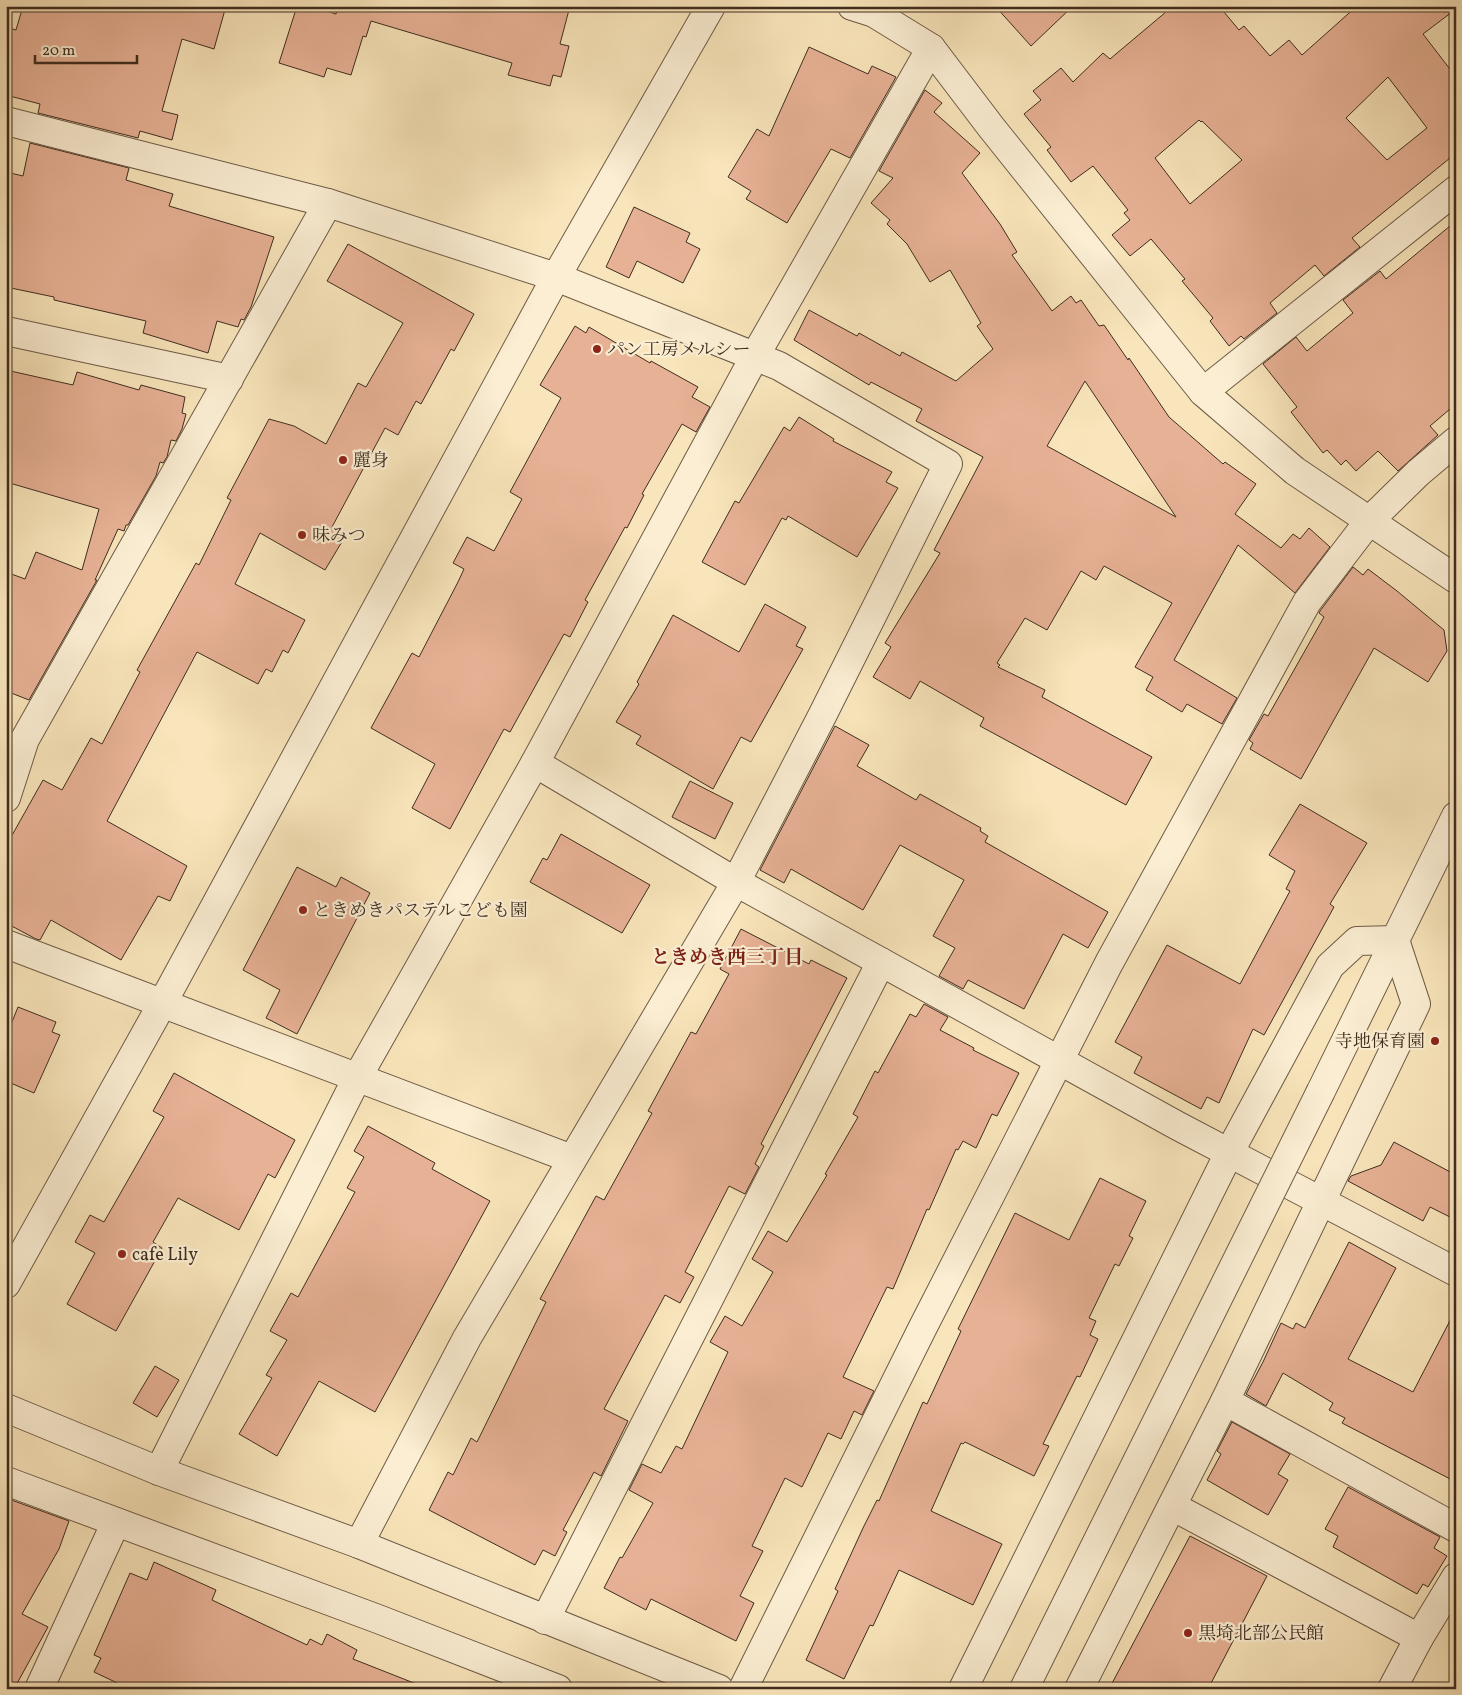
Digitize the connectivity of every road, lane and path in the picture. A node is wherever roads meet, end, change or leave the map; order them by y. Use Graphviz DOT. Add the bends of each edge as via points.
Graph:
graph roads {
  1 [pos="711,6"];
  2 [pos="852,6"];
  3 [pos="931,48"];
  4 [pos="6,121"];
  5 [pos="1456,190"];
  6 [pos="328,203"];
  7 [pos="556,277"];
  8 [pos="6,331"];
  9 [pos="755,356"];
  10 [pos="229,379"];
  11 [pos="1203,392"];
  12 [pos="1456,441"];
  13 [pos="1370,521"];
  14 [pos="1456,580"];
  15 [pos="16,735"];
  16 [pos="535,763"];
  17 [pos="6,798"];
  18 [pos="1456,816"];
  19 [pos="736,882"];
  20 [pos="1395,940"];
  21 [pos="6,944"];
  22 [pos="881,962"];
  23 [pos="162,1004"];
  24 [pos="1059,1060"];
  25 [pos="357,1078"];
  26 [pos="1230,1153"];
  27 [pos="572,1160"];
  28 [pos="1321,1201"];
  29 [pos="1456,1272"];
  30 [pos="6,1284"];
  31 [pos="1226,1401"];
  32 [pos="6,1408"];
  33 [pos="159,1471"];
  34 [pos="6,1481"];
  35 [pos="1172,1506"];
  36 [pos="116,1522"];
  37 [pos="1456,1528"];
  38 [pos="359,1544"];
  39 [pos="1456,1577"];
  40 [pos="545,1620"];
  41 [pos="1419,1638"];
  42 [pos="40,1689"];
  43 [pos="558,1689"];
  44 [pos="719,1689"];
  45 [pos="743,1689"];
  46 [pos="963,1689"];
  47 [pos="1024,1689"];
  48 [pos="1079,1689"];
  49 [pos="1392,1689"];
  1 -- 7 [label="street"];
  2 -- 3 [label="street" via="874,12"];
  3 -- 9 [label="street"];
  3 -- 11 [label="street"];
  4 -- 6 [label="street"];
  5 -- 11 [label="street"];
  6 -- 7 [label="street"];
  6 -- 10 [label="street"];
  7 -- 9 [label="street"];
  7 -- 23 [label="street"];
  8 -- 10 [label="street"];
  9 -- 16 [label="street"];
  9 -- 19 [label="street" via="779,366 948,464"];
  10 -- 15 [label="street"];
  11 -- 13 [label="street" via="1295,471"];
  12 -- 13 [label="street"];
  13 -- 14 [label="street"];
  13 -- 24 [label="street" via="1307,602"];
  15 -- 17 [label="street"];
  16 -- 19 [label="street"];
  16 -- 25 [label="street"];
  18 -- 20 [label="street"];
  19 -- 22 [label="street"];
  19 -- 27 [label="street"];
  20 -- 26 [label="street" via="1357,941 1330,966"];
  20 -- 28 [label="street" via="1416,1004"];
  20 -- 47 [label="street, bridge"];
  21 -- 23 [label="street"];
  22 -- 24 [label="street"];
  22 -- 40 [label="street"];
  23 -- 25 [label="street"];
  23 -- 30 [label="street"];
  24 -- 26 [label="street"];
  24 -- 45 [label="street"];
  25 -- 27 [label="street"];
  25 -- 33 [label="street"];
  26 -- 28 [label="street"];
  26 -- 46 [label="street"];
  27 -- 38 [label="street" via="467,1338"];
  28 -- 29 [label="street"];
  28 -- 31 [label="street"];
  31 -- 35 [label="street"];
  31 -- 37 [label="street"];
  32 -- 33 [label="street"];
  33 -- 38 [label="street"];
  34 -- 36 [label="street"];
  35 -- 41 [label="street"];
  35 -- 48 [label="street"];
  36 -- 42 [label="street"];
  36 -- 43 [label="street"];
  38 -- 40 [label="street"];
  39 -- 41 [label="street"];
  40 -- 44 [label="street"];
  41 -- 49 [label="street"];
}
